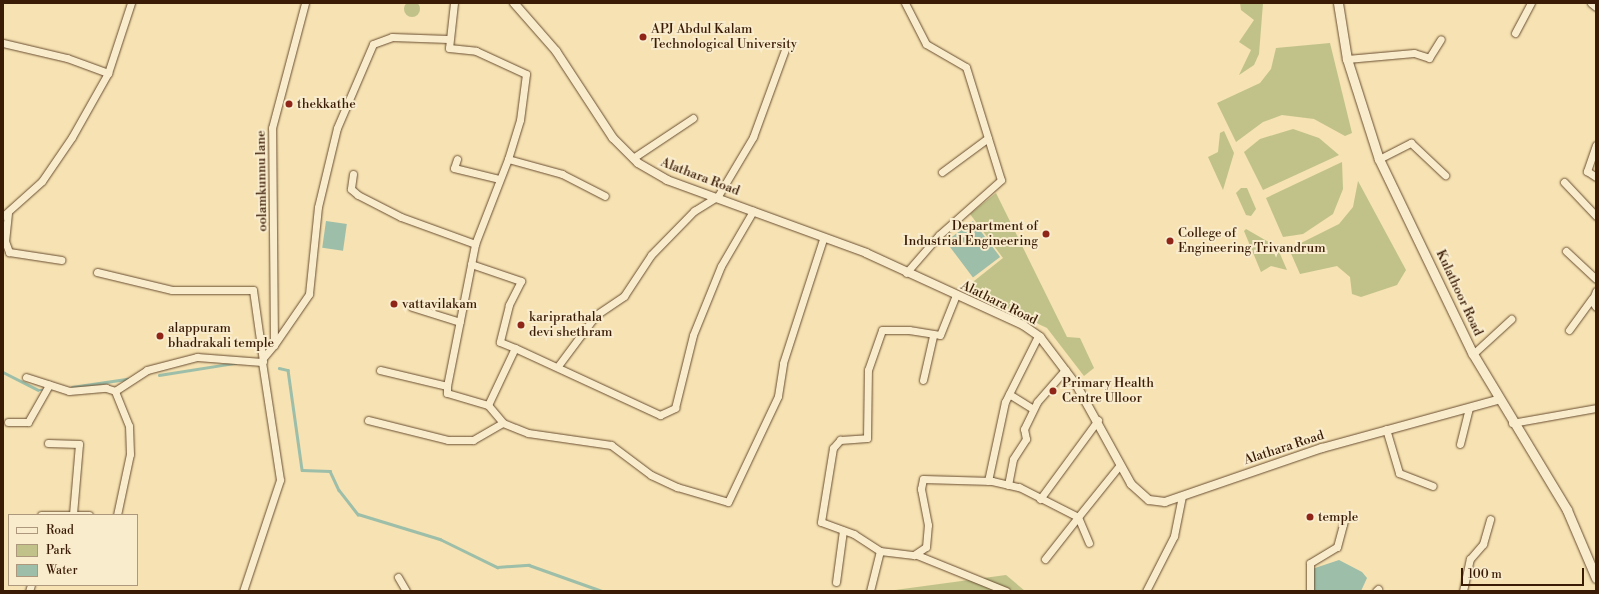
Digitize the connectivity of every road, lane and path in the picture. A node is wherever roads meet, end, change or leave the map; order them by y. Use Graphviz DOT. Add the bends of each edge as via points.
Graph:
graph roads {
  1 [pos="131,3"];
  2 [pos="305,3"];
  3 [pos="454,3"];
  4 [pos="514,3"];
  5 [pos="905,3"];
  6 [pos="1338,3"];
  7 [pos="1531,3"];
  8 [pos="1591,3"];
  9 [pos="1596,7"];
  10 [pos="1515,33"];
  11 [pos="1441,39"];
  12 [pos="448,40"];
  13 [pos="3,43"];
  14 [pos="786,47"];
  15 [pos="1347,59"];
  16 [pos="108,73"];
  17 [pos="693,118"];
  18 [pos="988,138"];
  19 [pos="1596,145"];
  20 [pos="633,158"];
  21 [pos="457,159"];
  22 [pos="508,159"];
  23 [pos="1379,159"];
  24 [pos="942,172"];
  25 [pos="353,174"];
  26 [pos="1445,174"];
  27 [pos="1596,177"];
  28 [pos="499,179"];
  29 [pos="1564,182"];
  30 [pos="605,196"];
  31 [pos="718,196"];
  32 [pos="753,211"];
  33 [pos="6,214"];
  34 [pos="1596,216"];
  35 [pos="823,239"];
  36 [pos="475,244"];
  37 [pos="1566,251"];
  38 [pos="61,260"];
  39 [pos="471,264"];
  40 [pos="97,272"];
  41 [pos="906,273"];
  42 [pos="1596,279"];
  43 [pos="956,295"];
  44 [pos="1594,295"];
  45 [pos="412,307"];
  46 [pos="1596,307"];
  47 [pos="1510,319"];
  48 [pos="460,322"];
  49 [pos="1569,330"];
  50 [pos="933,336"];
  51 [pos="1038,336"];
  52 [pos="274,345"];
  53 [pos="515,348"];
  54 [pos="1472,354"];
  55 [pos="263,360"];
  56 [pos="558,366"];
  57 [pos="380,370"];
  58 [pos="1066,370"];
  59 [pos="26,377"];
  60 [pos="923,380"];
  61 [pos="49,385"];
  62 [pos="446,386"];
  63 [pos="115,391"];
  64 [pos="1009,394"];
  65 [pos="1497,400"];
  66 [pos="488,405"];
  67 [pos="1469,407"];
  68 [pos="1596,408"];
  69 [pos="1034,409"];
  70 [pos="368,420"];
  71 [pos="1098,420"];
  72 [pos="8,422"];
  73 [pos="503,423"];
  74 [pos="1512,423"];
  75 [pos="1386,429"];
  76 [pos="48,443"];
  77 [pos="1460,444"];
  78 [pos="1119,466"];
  79 [pos="988,481"];
  80 [pos="1008,485"];
  81 [pos="1433,486"];
  82 [pos="1182,496"];
  83 [pos="1040,499"];
  84 [pos="73,514"];
  85 [pos="117,514"];
  86 [pos="1078,517"];
  87 [pos="1490,519"];
  88 [pos="1344,521"];
  89 [pos="843,530"];
  90 [pos="1089,543"];
  91 [pos="880,551"];
  92 [pos="917,555"];
  93 [pos="1045,559"];
  94 [pos="1593,566"];
  95 [pos="398,578"];
  96 [pos="1596,578"];
  97 [pos="836,582"];
  98 [pos="243,591"];
  99 [pos="406,591"];
  100 [pos="870,591"];
  101 [pos="1006,591"];
  102 [pos="1146,591"];
  103 [pos="1310,591"];
  104 [pos="1463,591"];
  1 -- 16 [label="street"];
  2 -- 52 [label="street, oolamkunnu lane" via="272,128"];
  3 -- 12 [label="street"];
  4 -- 20 [label="street, Alathara Road" via="556,51 613,138"];
  5 -- 18 [label="street" via="926,44 966,67"];
  6 -- 15 [label="main road, Kulathoor Road"];
  7 -- 10 [label="street"];
  8 -- 9 [label="street"];
  11 -- 15 [label="street" via="1429,58 1414,53"];
  12 -- 22 [label="street" via="449,48 476,51 526,74 520,120"];
  12 -- 52 [label="street" via="392,37 373,44 337,128 318,207 309,294"];
  13 -- 16 [label="street" via="67,58"];
  14 -- 31 [label="street" via="753,137"];
  15 -- 23 [label="main road, Kulathoor Road"];
  16 -- 33 [label="street" via="42,181"];
  17 -- 20 [label="street"];
  18 -- 24 [label="street"];
  18 -- 41 [label="street" via="1001,180 939,235"];
  19 -- 27 [label="street" via="1587,171"];
  20 -- 31 [label="street, Alathara Road" via="667,180"];
  21 -- 28 [label="street" via="454,168"];
  22 -- 28 [label="street"];
  22 -- 30 [label="street" via="562,174"];
  23 -- 26 [label="street" via="1411,143"];
  23 -- 54 [label="main road, Kulathoor Road"];
  25 -- 36 [label="street" via="351,189 358,195 401,217"];
  28 -- 36 [label="street"];
  29 -- 34 [label="street"];
  31 -- 32 [label="street, Alathara Road"];
  31 -- 56 [label="street" via="694,211 651,255 624,296 596,315"];
  32 -- 35 [label="street, Alathara Road"];
  32 -- 56 [label="street" via="721,266 693,335 675,408 660,416"];
  33 -- 38 [label="street" via="5,241 10,252"];
  35 -- 41 [label="street, Alathara Road" via="866,253"];
  35 -- 73 [label="street" via="783,363 778,396 747,469 728,502 677,487 652,474 611,445 528,433"];
  36 -- 39 [label="street"];
  37 -- 42 [label="street"];
  39 -- 48 [label="street"];
  39 -- 53 [label="street" via="520,281 509,305 500,342"];
  40 -- 55 [label="street" via="172,290 253,290"];
  41 -- 43 [label="street, Alathara Road"];
  43 -- 50 [label="street" via="944,330 940,336"];
  43 -- 51 [label="street, Alathara Road" via="1023,325"];
  44 -- 46 [label="street"];
  44 -- 49 [label="street"];
  45 -- 48 [label="street"];
  47 -- 54 [label="street"];
  48 -- 62 [label="street"];
  50 -- 60 [label="street"];
  50 -- 89 [label="street" via="890,328 881,333 868,370 867,438 838,440 833,448 821,522"];
  51 -- 58 [label="street, Alathara Road"];
  51 -- 64 [label="street"];
  52 -- 55 [label="street"];
  53 -- 56 [label="street"];
  53 -- 66 [label="street"];
  54 -- 65 [label="main road, Kulathoor Road"];
  55 -- 63 [label="street" via="197,357 147,370"];
  55 -- 98 [label="street" via="280,480"];
  57 -- 62 [label="street"];
  58 -- 69 [label="street"];
  58 -- 71 [label="street, Alathara Road"];
  59 -- 61 [label="street"];
  61 -- 63 [label="street" via="69,391 106,388"];
  61 -- 72 [label="street" via="28,422"];
  62 -- 66 [label="street" via="447,393"];
  63 -- 85 [label="street" via="129,426 130,454"];
  64 -- 69 [label="street"];
  64 -- 79 [label="street"];
  65 -- 67 [label="street, Alathara Road"];
  65 -- 74 [label="main road, Kulathoor Road"];
  66 -- 73 [label="street"];
  67 -- 75 [label="street, Alathara Road"];
  67 -- 77 [label="street"];
  68 -- 74 [label="street"];
  69 -- 80 [label="street" via="1024,429 1026,440 1013,459"];
  70 -- 73 [label="street" via="448,440 473,440"];
  71 -- 78 [label="street, Alathara Road"];
  71 -- 83 [label="street"];
  74 -- 94 [label="main road, Kulathoor Road" via="1567,510"];
  75 -- 81 [label="street" via="1399,473"];
  75 -- 82 [label="street, Alathara Road"];
  76 -- 84 [label="street" via="79,444"];
  78 -- 82 [label="street, Alathara Road" via="1149,500 1165,502"];
  78 -- 86 [label="street"];
  79 -- 80 [label="street"];
  79 -- 92 [label="street" via="923,479 928,542"];
  80 -- 83 [label="street"];
  82 -- 102 [label="street" via="1174,536"];
  83 -- 86 [label="street"];
  86 -- 90 [label="street"];
  86 -- 93 [label="street"];
  87 -- 104 [label="street" via="1483,544 1470,559"];
  88 -- 103 [label="street" via="1337,547 1310,563"];
  89 -- 91 [label="street"];
  89 -- 97 [label="street"];
  91 -- 92 [label="street"];
  91 -- 100 [label="street" via="875,558"];
  92 -- 101 [label="street"];
  94 -- 96 [label="main road, Kulathoor Road"];
  95 -- 99 [label="street"];
}
